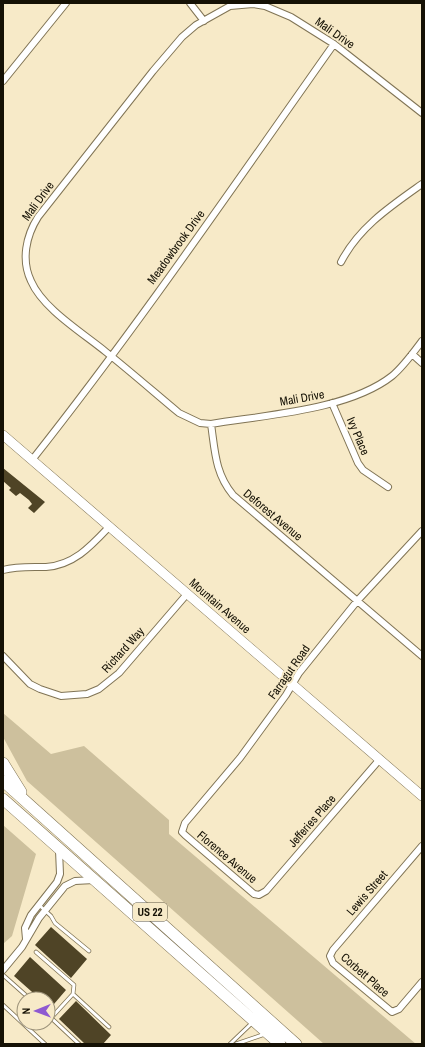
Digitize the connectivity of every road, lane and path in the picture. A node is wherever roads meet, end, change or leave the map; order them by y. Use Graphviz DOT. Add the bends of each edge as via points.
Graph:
graph roads {
  1 [pos="66,3"];
  2 [pos="190,3"];
  3 [pos="204,21"];
  4 [pos="334,44"];
  5 [pos="3,81"];
  6 [pos="422,113"];
  7 [pos="422,184"];
  8 [pos="341,262"];
  9 [pos="422,341"];
  10 [pos="412,354"];
  11 [pos="110,356"];
  12 [pos="422,363"];
  13 [pos="332,403"];
  14 [pos="210,424"];
  15 [pos="3,435"];
  16 [pos="32,460"];
  17 [pos="388,486"];
  18 [pos="109,527"];
  19 [pos="422,531"];
  20 [pos="417,537"];
  21 [pos="422,541"];
  22 [pos="3,570"];
  23 [pos="187,594"];
  24 [pos="358,600"];
  25 [pos="3,656"];
  26 [pos="422,656"];
  27 [pos="292,684"];
  28 [pos="380,759"];
  29 [pos="3,763"];
  30 [pos="3,781"];
  31 [pos="422,796"];
  32 [pos="3,799"];
  33 [pos="28,803"];
  34 [pos="182,832"];
  35 [pos="422,846"];
  36 [pos="59,849"];
  37 [pos="95,880"];
  38 [pos="259,895"];
  39 [pos="38,904"];
  40 [pos="45,910"];
  41 [pos="30,916"];
  42 [pos="38,921"];
  43 [pos="26,939"];
  44 [pos="89,951"];
  45 [pos="36,952"];
  46 [pos="330,956"];
  47 [pos="3,970"];
  48 [pos="3,975"];
  49 [pos="422,982"];
  50 [pos="21,991"];
  51 [pos="73,994"];
  52 [pos="3,1005"];
  53 [pos="56,1010"];
  54 [pos="254,1021"];
  55 [pos="56,1023"];
  56 [pos="109,1027"];
  57 [pos="268,1033"];
  58 [pos="45,1044"];
  59 [pos="79,1044"];
  60 [pos="230,1044"];
  61 [pos="236,1044"];
  62 [pos="280,1044"];
  63 [pos="296,1044"];
  1 -- 5 [label="street"];
  2 -- 3 [label="street"];
  3 -- 4 [label="street, Mali Drive" via="230,6 265,6 292,17"];
  3 -- 11 [label="street, Mali Drive" via="182,37 153,71 38,217 27,240 27,271 37,291 56,312"];
  4 -- 6 [label="street, Mali Drive"];
  4 -- 11 [label="street, Meadowbrook Drive"];
  7 -- 8 [label="street" via="380,214 361,233"];
  9 -- 10 [label="street, Mali Drive"];
  10 -- 12 [label="street"];
  10 -- 13 [label="street, Mali Drive" via="393,375 379,385 356,396"];
  11 -- 14 [label="street, Mali Drive" via="179,413 200,423"];
  11 -- 16 [label="street, Meadowbrook Drive"];
  13 -- 14 [label="street, Mali Drive"];
  13 -- 17 [label="street, Ivy Place" via="358,464"];
  14 -- 24 [label="street, Deforest Avenue" via="217,466 233,495"];
  15 -- 16 [label="street, Mountain Avenue"];
  16 -- 18 [label="street, Mountain Avenue"];
  18 -- 22 [label="street" via="88,550 67,562 47,567"];
  18 -- 23 [label="street, Mountain Avenue"];
  19 -- 20 [label="street, Farragut Road"];
  20 -- 21 [label="street"];
  20 -- 24 [label="street, Farragut Road"];
  23 -- 25 [label="street, Richard Way" via="119,673 99,689 87,694 61,696 40,689 30,684"];
  23 -- 27 [label="street, Mountain Avenue"];
  24 -- 26 [label="street, Deforest Avenue"];
  24 -- 27 [label="street, Farragut Road"];
  27 -- 28 [label="street, Mountain Avenue"];
  27 -- 34 [label="street, Farragut Road" via="240,758 185,823"];
  28 -- 31 [label="street, Mountain Avenue"];
  28 -- 38 [label="street, Jefferies Place" via="266,891"];
  29 -- 33 [label="highway"];
  30 -- 33 [label="highway, US 22"];
  32 -- 36 [label="highway, US 22"];
  33 -- 63 [label="highway, US 22"];
  34 -- 38 [label="street, Florence Avenue" via="254,894"];
  35 -- 46 [label="street, Lewis Street"];
  36 -- 37 [label="highway, US 22"];
  36 -- 39 [label="street" via="60,874 57,882"];
  37 -- 40 [label="street" via="70,883"];
  37 -- 54 [label="highway, US 22"];
  39 -- 40 [label="lane"];
  39 -- 41 [label="street"];
  40 -- 42 [label="street"];
  40 -- 44 [label="lane" via="55,923"];
  41 -- 42 [label="lane"];
  41 -- 43 [label="street" via="25,928"];
  42 -- 43 [label="street"];
  43 -- 47 [label="street"];
  45 -- 51 [label="lane" via="74,985"];
  46 -- 49 [label="street, Corbett Place" via="333,963 392,1012 399,1009"];
  48 -- 50 [label="lane"];
  51 -- 53 [label="lane"];
  51 -- 56 [label="lane"];
  52 -- 58 [label="lane"];
  54 -- 57 [label="highway, US 22"];
  54 -- 60 [label="lane"];
  55 -- 59 [label="lane"];
  57 -- 61 [label="lane"];
  57 -- 62 [label="highway, US 22"];
}
